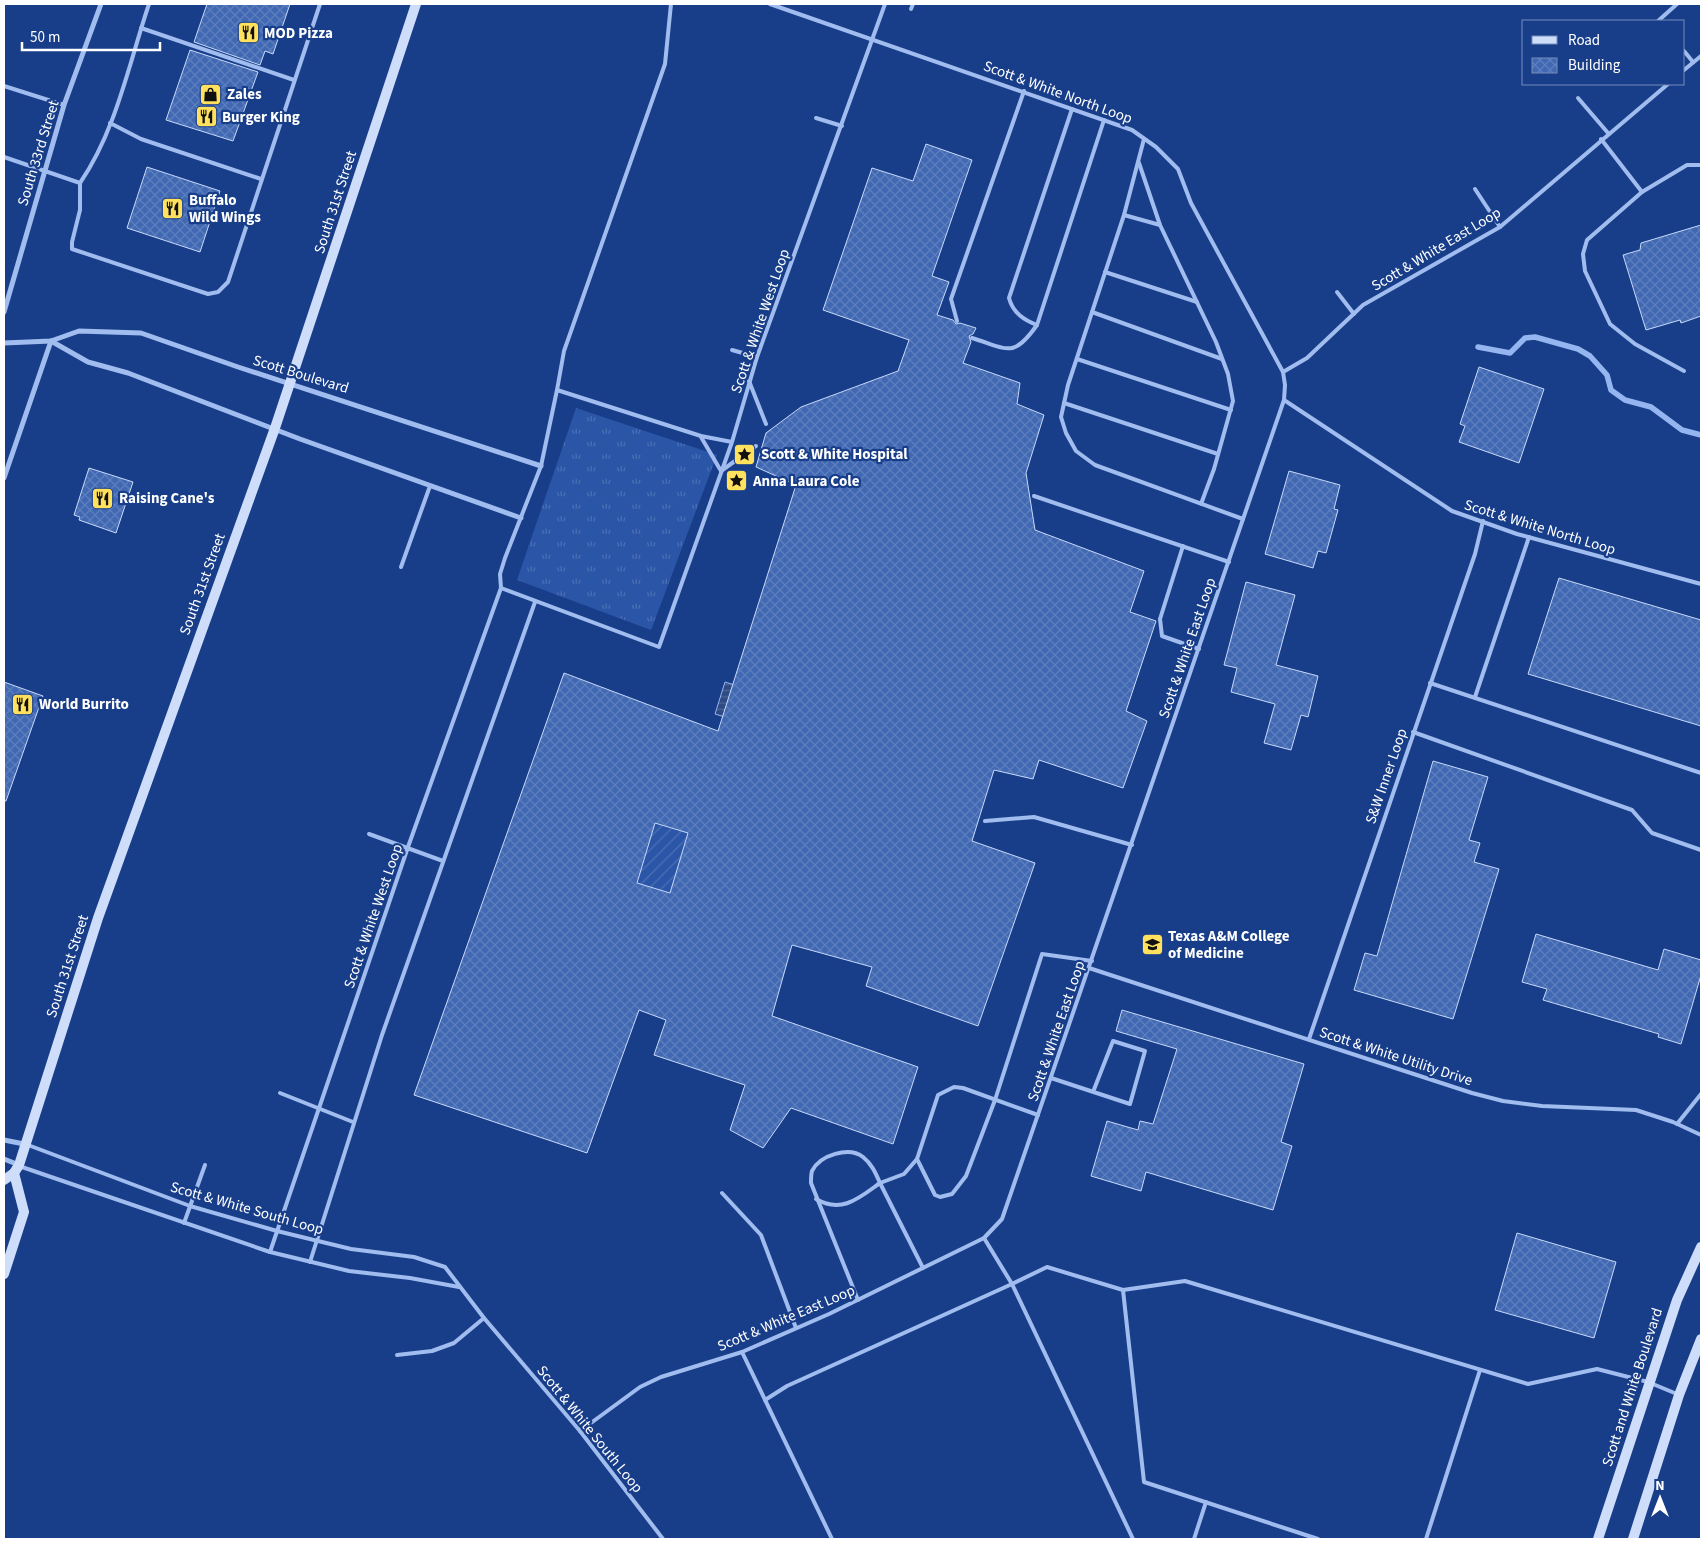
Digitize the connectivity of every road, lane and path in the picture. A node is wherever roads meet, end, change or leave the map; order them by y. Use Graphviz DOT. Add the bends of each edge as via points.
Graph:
graph roads {
  1 [pos="101,4"];
  2 [pos="149,4"];
  3 [pos="320,4"];
  4 [pos="416,4"];
  5 [pos="671,4"];
  6 [pos="770,4"];
  7 [pos="885,4"];
  8 [pos="913,4"];
  9 [pos="1676,4"];
  10 [pos="911,9"];
  11 [pos="1659,20"];
  12 [pos="141,28"];
  13 [pos="874,39"];
  14 [pos="1685,52"];
  15 [pos="1701,56"];
  16 [pos="1693,62"];
  17 [pos="1685,69"];
  18 [pos="294,80"];
  19 [pos="1667,85"];
  20 [pos="4,86"];
  21 [pos="1024,91"];
  22 [pos="1578,98"];
  23 [pos="64,106"];
  24 [pos="1072,108"];
  25 [pos="816,118"];
  26 [pos="1104,120"];
  27 [pos="110,123"];
  28 [pos="842,126"];
  29 [pos="1608,133"];
  30 [pos="1144,138"];
  31 [pos="1601,139"];
  32 [pos="4,157"];
  33 [pos="1138,161"];
  34 [pos="1701,165"];
  35 [pos="46,171"];
  36 [pos="261,179"];
  37 [pos="80,183"];
  38 [pos="1475,189"];
  39 [pos="1642,192"];
  40 [pos="1124,215"];
  41 [pos="1160,225"];
  42 [pos="1500,227"];
  43 [pos="1105,272"];
  44 [pos="1336,292"];
  45 [pos="1197,302"];
  46 [pos="4,312"];
  47 [pos="1092,312"];
  48 [pos="1354,314"];
  49 [pos="957,322"];
  50 [pos="1037,325"];
  51 [pos="972,338"];
  52 [pos="51,341"];
  53 [pos="4,343"];
  54 [pos="732,350"];
  55 [pos="757,357"];
  56 [pos="1222,358"];
  57 [pos="1077,359"];
  58 [pos="1684,371"];
  59 [pos="1283,372"];
  60 [pos="290,382"];
  61 [pos="749,382"];
  62 [pos="557,390"];
  63 [pos="1284,400"];
  64 [pos="1064,403"];
  65 [pos="1231,410"];
  66 [pos="766,424"];
  67 [pos="274,428"];
  68 [pos="701,436"];
  69 [pos="732,442"];
  70 [pos="756,446"];
  71 [pos="1218,454"];
  72 [pos="541,466"];
  73 [pos="721,471"];
  74 [pos="4,478"];
  75 [pos="430,486"];
  76 [pos="1034,496"];
  77 [pos="1201,504"];
  78 [pos="521,518"];
  79 [pos="1243,519"];
  80 [pos="1483,521"];
  81 [pos="1528,538"];
  82 [pos="1182,546"];
  83 [pos="1229,562"];
  84 [pos="401,568"];
  85 [pos="1701,584"];
  86 [pos="501,588"];
  87 [pos="535,602"];
  88 [pos="1199,650"];
  89 [pos="1430,683"];
  90 [pos="1475,697"];
  91 [pos="1413,732"];
  92 [pos="1701,773"];
  93 [pos="985,821"];
  94 [pos="369,834"];
  95 [pos="1132,845"];
  96 [pos="408,847"];
  97 [pos="1701,850"];
  98 [pos="443,861"];
  99 [pos="1092,961"];
  100 [pos="1089,968"];
  101 [pos="1309,1039"];
  102 [pos="1051,1078"];
  103 [pos="1093,1092"];
  104 [pos="280,1093"];
  105 [pos="1701,1094"];
  106 [pos="995,1100"];
  107 [pos="318,1109"];
  108 [pos="1038,1115"];
  109 [pos="353,1122"];
  110 [pos="1677,1124"];
  111 [pos="1701,1135"];
  112 [pos="4,1140"];
  113 [pos="24,1144"];
  114 [pos="916,1158"];
  115 [pos="4,1159"];
  116 [pos="204,1165"];
  117 [pos="16,1169"];
  118 [pos="4,1180"];
  119 [pos="880,1183"];
  120 [pos="722,1193"];
  121 [pos="816,1199"];
  122 [pos="190,1206"];
  123 [pos="184,1223"];
  124 [pos="277,1231"];
  125 [pos="984,1238"];
  126 [pos="316,1240"];
  127 [pos="1701,1247"];
  128 [pos="270,1252"];
  129 [pos="310,1262"];
  130 [pos="923,1268"];
  131 [pos="4,1274"];
  132 [pos="1012,1284"];
  133 [pos="459,1287"];
  134 [pos="1123,1290"];
  135 [pos="858,1300"];
  136 [pos="484,1318"];
  137 [pos="796,1328"];
  138 [pos="1701,1339"];
  139 [pos="742,1352"];
  140 [pos="397,1355"];
  141 [pos="1480,1370"];
  142 [pos="1648,1382"];
  143 [pos="1679,1395"];
  144 [pos="765,1400"];
  145 [pos="580,1430"];
  146 [pos="1206,1502"];
  147 [pos="663,1539"];
  148 [pos="832,1539"];
  149 [pos="1133,1539"];
  150 [pos="1194,1539"];
  151 [pos="1318,1539"];
  152 [pos="1426,1539"];
  153 [pos="1598,1539"];
  154 [pos="1633,1539"];
  1 -- 23 [label="street, South 33rd Street"];
  2 -- 12 [label="lane"];
  3 -- 18 [label="lane"];
  4 -- 60 [label="main road, South 31st Street"];
  5 -- 62 [label="lane, Scott & White West Loop" via="665,64 564,352"];
  6 -- 13 [label="lane, Scott & White North Loop"];
  7 -- 13 [label="lane, Scott & White West Loop"];
  8 -- 10 [label="lane"];
  9 -- 11 [label="lane"];
  12 -- 18 [label="lane"];
  12 -- 27 [label="lane"];
  13 -- 21 [label="lane, Scott & White North Loop"];
  13 -- 28 [label="lane, Scott & White West Loop"];
  14 -- 16 [label="lane"];
  15 -- 16 [label="lane"];
  16 -- 17 [label="lane"];
  18 -- 36 [label="lane"];
  19 -- 29 [label="lane, Scott & White East Loop"];
  20 -- 23 [label="lane"];
  21 -- 24 [label="lane, Scott & White North Loop"];
  21 -- 49 [label="lane" via="950,299"];
  22 -- 29 [label="lane"];
  23 -- 35 [label="street, South 33rd Street"];
  24 -- 26 [label="lane, Scott & White North Loop"];
  24 -- 50 [label="lane" via="1009,298 1024,320"];
  25 -- 28 [label="lane"];
  26 -- 30 [label="lane, Scott & White North Loop"];
  26 -- 50 [label="lane"];
  27 -- 36 [label="lane" via="141,138"];
  27 -- 37 [label="lane" via="94,163"];
  28 -- 55 [label="lane, Scott & White West Loop"];
  29 -- 31 [label="lane, Scott & White East Loop"];
  30 -- 33 [label="lane"];
  30 -- 59 [label="lane, Scott & White North Loop" via="1178,168 1191,203"];
  31 -- 39 [label="lane"];
  31 -- 42 [label="lane, Scott & White East Loop"];
  32 -- 35 [label="lane"];
  33 -- 40 [label="lane"];
  33 -- 41 [label="lane"];
  34 -- 39 [label="lane" via="1687,164"];
  35 -- 37 [label="lane"];
  35 -- 46 [label="street, South 33rd Street"];
  36 -- 37 [label="lane" via="228,282 218,292 208,294 72,249 80,210"];
  38 -- 42 [label="lane"];
  39 -- 58 [label="lane" via="1587,240 1582,254 1585,271 1610,324 1635,344"];
  40 -- 41 [label="lane"];
  40 -- 43 [label="lane"];
  41 -- 45 [label="lane"];
  42 -- 48 [label="lane, Scott & White East Loop" via="1363,305"];
  43 -- 45 [label="lane"];
  43 -- 47 [label="lane"];
  44 -- 48 [label="lane"];
  45 -- 56 [label="lane"];
  47 -- 56 [label="lane"];
  47 -- 57 [label="lane"];
  48 -- 59 [label="lane, Scott & White East Loop" via="1306,358"];
  50 -- 51 [label="lane" via="1024,343 1016,348 1008,349"];
  52 -- 53 [label="street, Scott Boulevard"];
  52 -- 60 [label="street, Scott Boulevard" via="79,331 140,333"];
  52 -- 67 [label="street" via="88,362 128,373"];
  52 -- 74 [label="street"];
  54 -- 55 [label="lane"];
  55 -- 61 [label="lane, Scott & White West Loop"];
  56 -- 65 [label="lane" via="1233,401"];
  57 -- 64 [label="lane"];
  57 -- 65 [label="lane"];
  59 -- 63 [label="lane, Scott & White East Loop" via="1286,384"];
  60 -- 67 [label="main road, South 31st Street"];
  60 -- 72 [label="street, Scott Boulevard"];
  61 -- 66 [label="lane"];
  61 -- 69 [label="lane, Scott & White West Loop"];
  62 -- 68 [label="lane"];
  62 -- 72 [label="lane, Scott & White West Loop"];
  63 -- 79 [label="lane, Scott & White East Loop"];
  63 -- 80 [label="lane, Scott & White North Loop" via="1452,511"];
  64 -- 71 [label="lane"];
  64 -- 77 [label="lane" via="1061,417 1066,433 1076,451 1094,465"];
  65 -- 71 [label="lane"];
  67 -- 75 [label="street"];
  67 -- 113 [label="main road, South 31st Street" via="101,910"];
  68 -- 69 [label="lane"];
  68 -- 73 [label="lane"];
  69 -- 73 [label="lane, Scott & White West Loop"];
  70 -- 73 [label="lane"];
  71 -- 77 [label="lane"];
  72 -- 78 [label="lane, Scott & White West Loop"];
  73 -- 87 [label="lane, Scott & White West Loop" via="659,647"];
  75 -- 78 [label="street"];
  75 -- 84 [label="lane"];
  76 -- 82 [label="lane"];
  77 -- 79 [label="lane"];
  78 -- 86 [label="lane, Scott & White West Loop" via="500,574"];
  79 -- 83 [label="lane, Scott & White East Loop"];
  80 -- 81 [label="lane, Scott & White North Loop"];
  80 -- 89 [label="lane, S&W Inner Loop"];
  81 -- 85 [label="lane, Scott & White North Loop"];
  81 -- 90 [label="lane"];
  82 -- 83 [label="lane"];
  82 -- 88 [label="lane" via="1160,620 1162,636"];
  83 -- 88 [label="lane, Scott & White East Loop"];
  86 -- 87 [label="lane"];
  86 -- 96 [label="lane, Scott & White West Loop"];
  87 -- 98 [label="lane"];
  88 -- 95 [label="lane, Scott & White East Loop"];
  89 -- 90 [label="lane"];
  89 -- 91 [label="lane, S&W Inner Loop"];
  90 -- 92 [label="lane"];
  91 -- 97 [label="lane" via="1632,810 1652,833"];
  91 -- 101 [label="lane, S&W Inner Loop"];
  93 -- 95 [label="lane" via="1034,816"];
  94 -- 96 [label="lane"];
  95 -- 99 [label="lane, Scott & White East Loop"];
  96 -- 98 [label="lane"];
  96 -- 107 [label="lane, Scott & White West Loop"];
  98 -- 109 [label="lane"];
  99 -- 100 [label="lane, Scott & White East Loop"];
  99 -- 106 [label="lane" via="1042,954"];
  100 -- 101 [label="lane, Scott & White Utility Drive"];
  100 -- 102 [label="lane, Scott & White East Loop"];
  101 -- 110 [label="lane, Scott & White Utility Drive" via="1503,1101 1636,1110"];
  102 -- 103 [label="lane"];
  102 -- 108 [label="lane, Scott & White East Loop"];
  103 -- 103 [label="lane" via="1130,1104 1145,1052 1113,1041"];
  104 -- 107 [label="lane"];
  105 -- 110 [label="lane"];
  106 -- 108 [label="lane"];
  106 -- 114 [label="lane" via="963,1088 945,1089 938,1095"];
  106 -- 114 [label="lane" via="966,1176 952,1194 935,1195"];
  107 -- 109 [label="lane"];
  107 -- 124 [label="lane, Scott & White West Loop"];
  108 -- 125 [label="lane, Scott & White East Loop" via="1002,1219"];
  109 -- 126 [label="lane"];
  110 -- 111 [label="lane, Scott & White Utility Drive"];
  112 -- 113 [label="street"];
  113 -- 117 [label="main road, South 31st Street"];
  113 -- 122 [label="lane, Scott & White South Loop"];
  114 -- 119 [label="lane" via="904,1174"];
  115 -- 117 [label="street"];
  116 -- 122 [label="lane"];
  117 -- 118 [label="main road"];
  117 -- 123 [label="lane, Scott & White South Loop"];
  117 -- 131 [label="main road, South 31st Street" via="24,1212"];
  119 -- 121 [label="lane" via="846,1204 834,1206"];
  119 -- 121 [label="lane" via="863,1157 853,1152 833,1154 819,1162 812,1171 811,1183"];
  119 -- 130 [label="lane"];
  120 -- 137 [label="lane" via="761,1235"];
  121 -- 135 [label="lane"];
  122 -- 123 [label="lane"];
  122 -- 124 [label="lane, Scott & White South Loop"];
  123 -- 128 [label="lane, Scott & White South Loop"];
  124 -- 126 [label="lane, Scott & White South Loop"];
  124 -- 128 [label="lane, Scott & White West Loop"];
  125 -- 130 [label="lane, Scott & White East Loop"];
  125 -- 132 [label="lane"];
  126 -- 129 [label="lane"];
  126 -- 133 [label="lane, Scott & White South Loop" via="352,1249 414,1257 445,1267"];
  127 -- 142 [label="main road, Scott and White Boulevard" via="1677,1300"];
  128 -- 129 [label="lane, Scott & White South Loop"];
  129 -- 133 [label="lane, Scott & White South Loop" via="348,1271"];
  130 -- 135 [label="lane, Scott & White East Loop"];
  132 -- 134 [label="lane" via="1047,1267"];
  132 -- 144 [label="lane" via="787,1386"];
  132 -- 149 [label="lane"];
  133 -- 136 [label="lane, Scott & White South Loop"];
  134 -- 141 [label="lane" via="1185,1281"];
  134 -- 146 [label="lane" via="1144,1482"];
  135 -- 137 [label="lane, Scott & White East Loop"];
  136 -- 140 [label="lane" via="454,1343 432,1351"];
  136 -- 145 [label="lane, Scott & White South Loop"];
  137 -- 139 [label="lane, Scott & White East Loop"];
  138 -- 143 [label="main road"];
  139 -- 144 [label="lane"];
  139 -- 145 [label="lane, Scott & White East Loop" via="654,1380"];
  141 -- 142 [label="lane" via="1528,1384 1597,1369"];
  141 -- 152 [label="lane"];
  142 -- 143 [label="lane"];
  142 -- 153 [label="main road, Scott and White Boulevard"];
  143 -- 154 [label="main road"];
  144 -- 148 [label="lane"];
  145 -- 147 [label="lane, Scott & White South Loop"];
  146 -- 150 [label="lane"];
  146 -- 151 [label="lane"];
}
